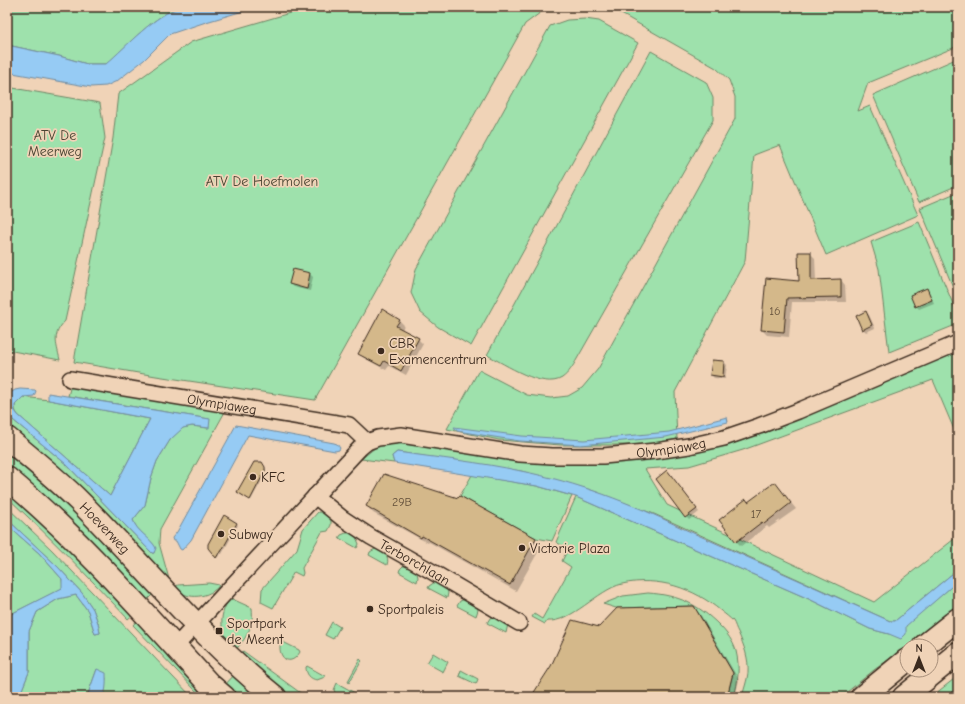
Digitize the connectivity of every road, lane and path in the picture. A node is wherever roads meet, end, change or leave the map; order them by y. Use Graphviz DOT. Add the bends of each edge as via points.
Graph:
graph roads {
  1 [pos="958,343"];
  2 [pos="70,379"];
  3 [pos="7,438"];
  4 [pos="367,442"];
  5 [pos="7,478"];
  6 [pos="315,496"];
  7 [pos="958,619"];
  8 [pos="518,623"];
  9 [pos="196,624"];
  10 [pos="934,638"];
  11 [pos="175,647"];
  12 [pos="958,653"];
  13 [pos="899,667"];
  14 [pos="224,697"];
  15 [pos="274,697"];
  16 [pos="862,697"];
  17 [pos="904,697"];
  1 -- 4 [label="street, Olympiaweg" via="745,431 681,447 603,456 566,456 520,454 401,435"];
  2 -- 4 [label="street, Olympiaweg" via="349,425"];
  3 -- 9 [label="main road, Hoeverweg" via="79,502"];
  4 -- 6 [label="street, Olympiaweg"];
  5 -- 11 [label="main road, Hoeverweg" via="56,520"];
  6 -- 8 [label="street, Terborchlaan" via="371,537"];
  6 -- 9 [label="street, Olympiaweg"];
  7 -- 10 [label="main road"];
  9 -- 11 [label="street"];
  9 -- 15 [label="main road"];
  11 -- 14 [label="main road"];
  12 -- 17 [label="main road"];
  13 -- 16 [label="main road"];
}
